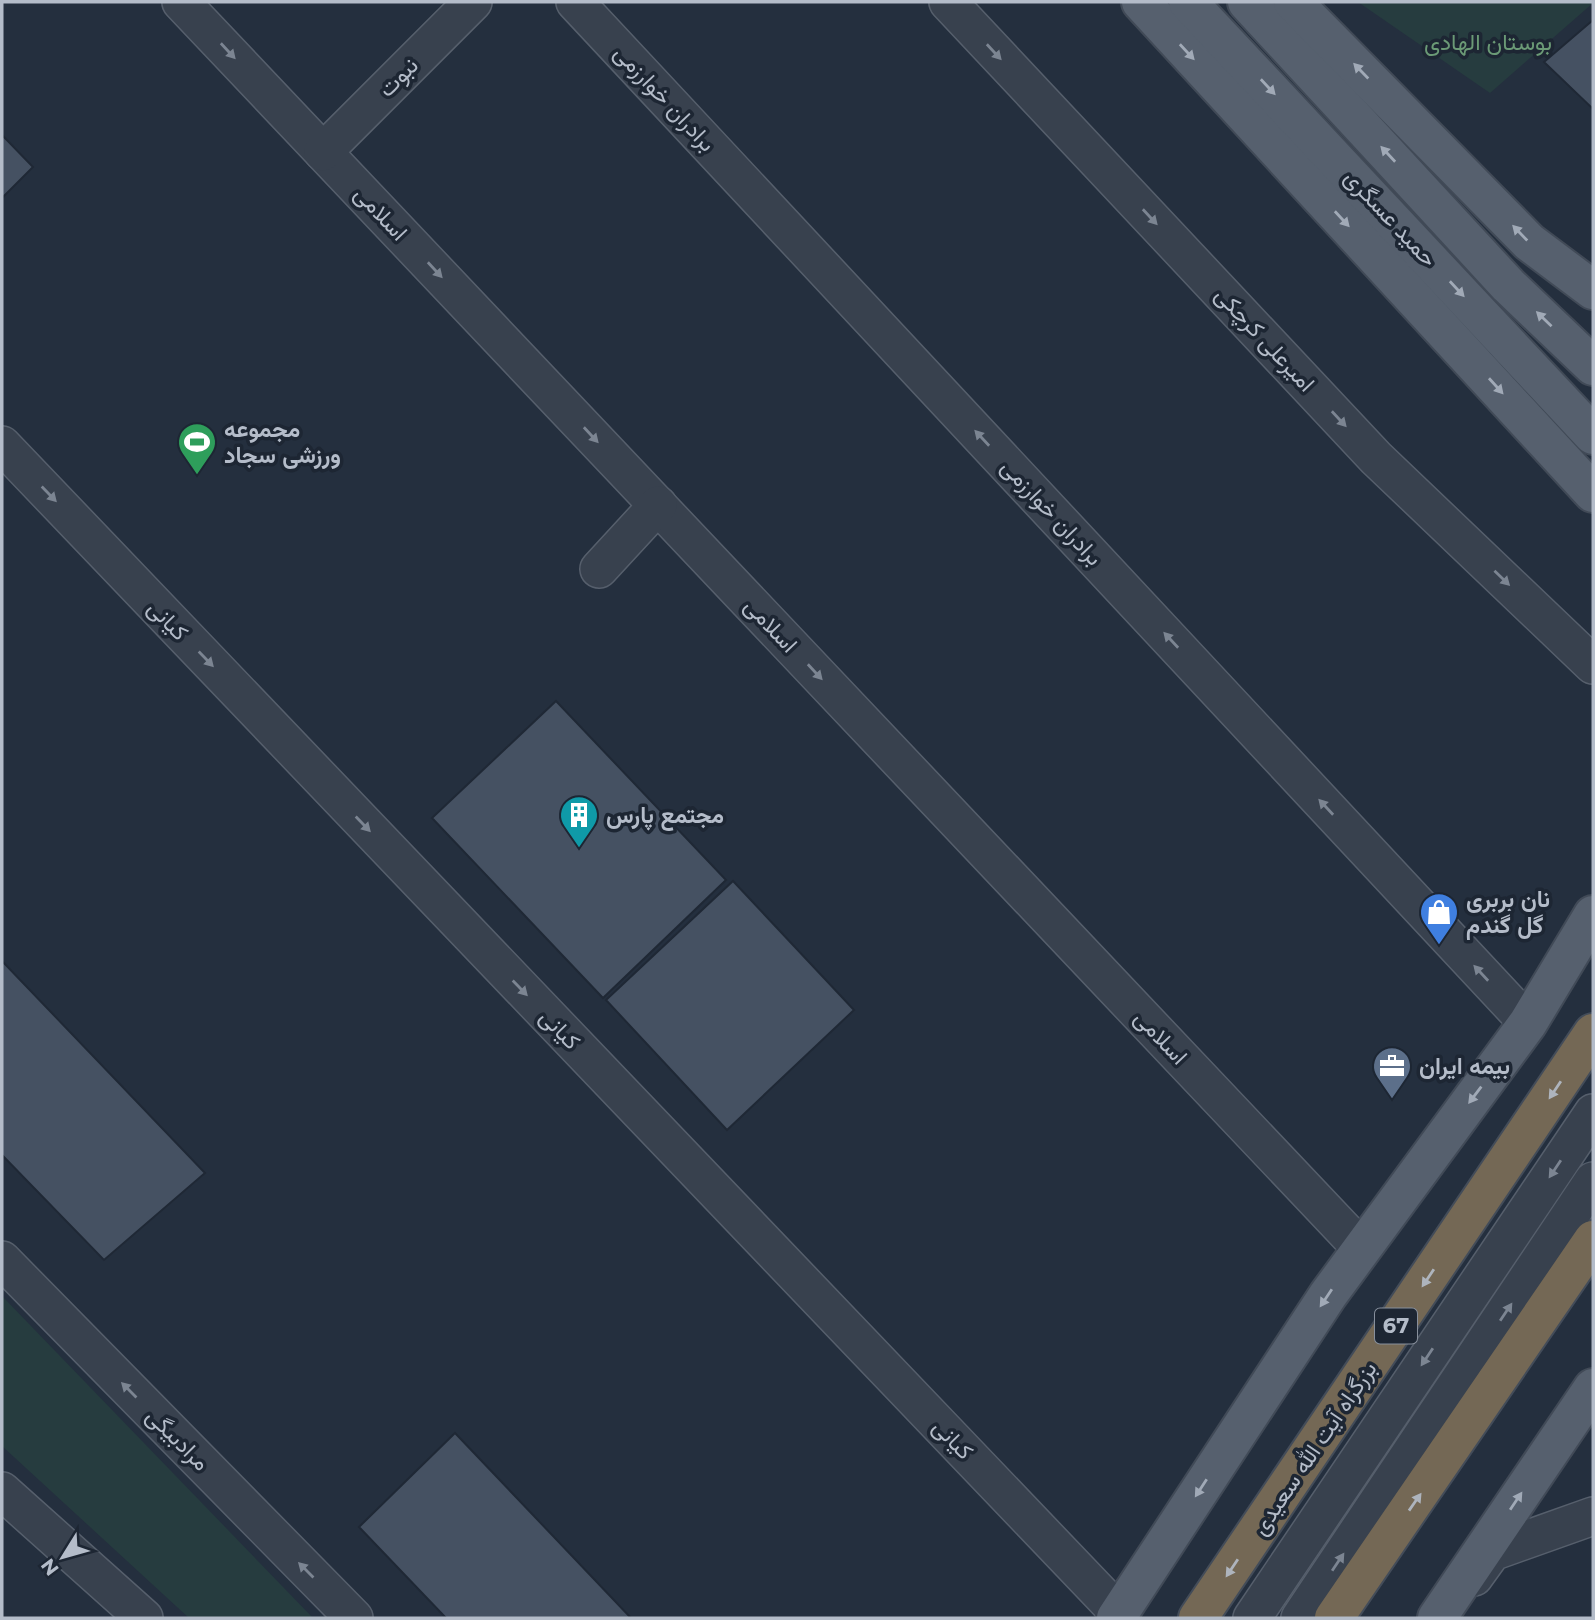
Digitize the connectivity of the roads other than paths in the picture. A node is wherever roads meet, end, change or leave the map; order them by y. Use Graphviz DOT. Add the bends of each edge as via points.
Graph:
graph roads {
  1 [pos="181,2"];
  2 [pos="473,2"];
  3 [pos="575,2"];
  4 [pos="948,2"];
  5 [pos="1140,2"];
  6 [pos="1188,2"];
  7 [pos="1247,2"];
  8 [pos="1293,2"];
  9 [pos="323,152"];
  10 [pos="1593,290"];
  11 [pos="1593,366"];
  12 [pos="1593,435"];
  13 [pos="2,445"];
  14 [pos="1593,493"];
  15 [pos="657,505"];
  16 [pos="599,569"];
  17 [pos="1593,665"];
  18 [pos="1593,915"];
  19 [pos="1528,1023"];
  20 [pos="1593,1033"];
  21 [pos="1593,1113"];
  22 [pos="1593,1181"];
  23 [pos="1593,1240"];
  24 [pos="1361,1248"];
  25 [pos="2,1260"];
  26 [pos="1593,1388"];
  27 [pos="2,1491"];
  28 [pos="1593,1516"];
  29 [pos="1118,1616"];
  30 [pos="144,1618"];
  31 [pos="354,1618"];
  32 [pos="1198,1618"];
  33 [pos="1252,1618"];
  34 [pos="1300,1618"];
  35 [pos="1334,1618"];
  36 [pos="1437,1618"];
  37 [pos="1446,1618"];
  1 -- 9 [label="street, اسلامی, one-way"];
  2 -- 9 [label="street, نبوت"];
  19 -- 3 [label="street, برادران خوارزمی, one-way"];
  4 -- 17 [label="street, امیرعلی کرچکی, one-way" via="1376,458"];
  5 -- 14 [label="main road, one-way"];
  6 -- 12 [label="main road, حمید عسگری, one-way"];
  11 -- 7 [label="main road, حمید عسگری, one-way" via="1508,285"];
  10 -- 8 [label="main road, one-way" via="1529,242"];
  9 -- 15 [label="street, اسلامی, one-way"];
  13 -- 29 [label="street, کیانی, one-way"];
  15 -- 16 [label="street"];
  15 -- 24 [label="street, اسلامی, one-way"];
  18 -- 19 [label="main road"];
  19 -- 24 [label="main road, one-way"];
  20 -- 32 [label="highway, بزرگراه آیت الله سعیدی / 67, one-way"];
  21 -- 33 [label="street, one-way"];
  34 -- 22 [label="street, one-way"];
  35 -- 23 [label="highway, one-way"];
  24 -- 29 [label="main road, one-way"];
  31 -- 25 [label="street, مرادبیگی, one-way"];
  36 -- 26 [label="main road, one-way"];
  27 -- 30 [label="street"];
  28 -- 37 [label="street" via="1492,1552"];
}
